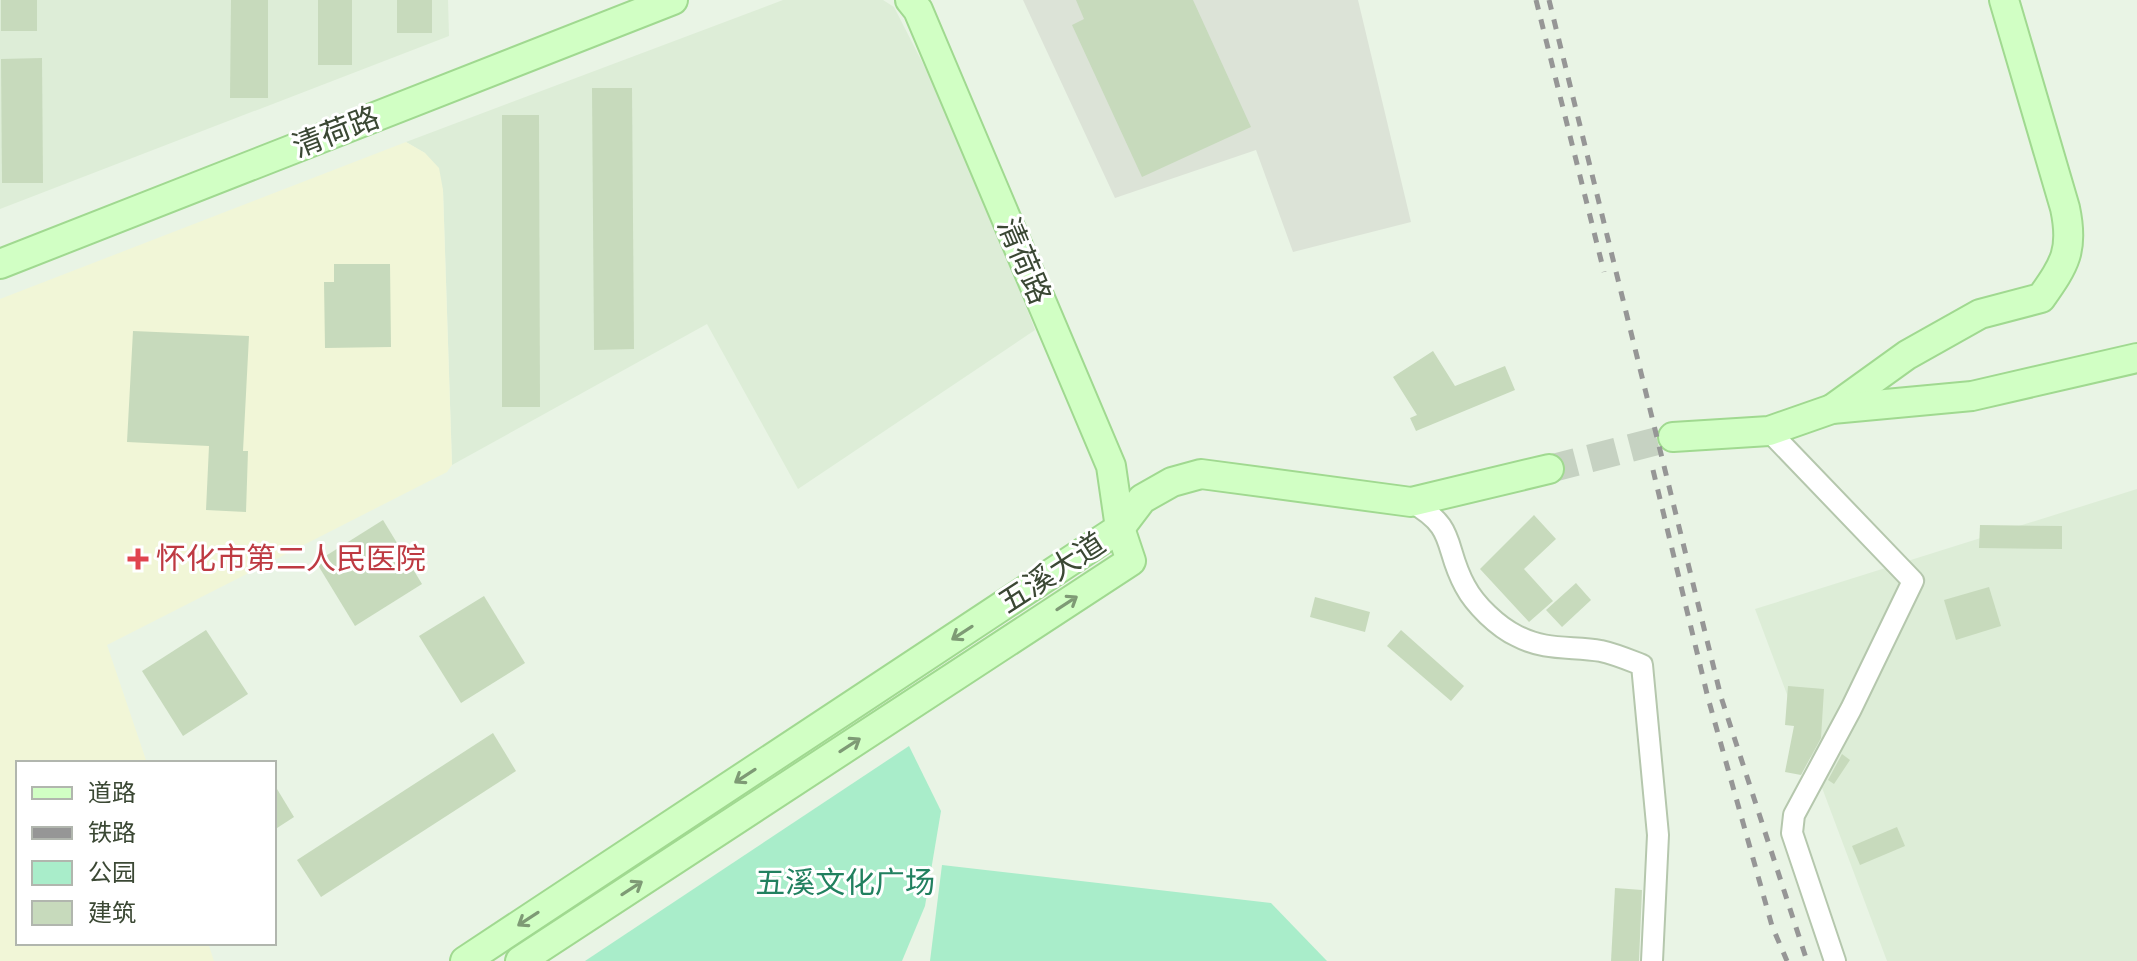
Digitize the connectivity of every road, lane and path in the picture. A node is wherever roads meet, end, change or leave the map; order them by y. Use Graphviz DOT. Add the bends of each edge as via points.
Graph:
graph roads {
  1 [pos="673,0"];
  2 [pos="910,0"];
  3 [pos="2004,0"];
  4 [pos="0,264"];
  5 [pos="2137,358"];
  6 [pos="1832,409"];
  7 [pos="1769,431"];
  8 [pos="1673,437"];
  9 [pos="1549,469"];
  10 [pos="1411,502"];
  11 [pos="1120,528"];
  12 [pos="465,961"];
  13 [pos="520,961"];
  14 [pos="1652,961"];
  15 [pos="1835,961"];
  1 -- 4 [label="street, 清荷路"];
  2 -- 11 [label="street, 清荷路" via="1111,466"];
  3 -- 6 [label="street" via="2065,208 2070,233 2066,263 2041,298 1980,314 1907,355"];
  5 -- 6 [label="street" via="1972,396"];
  6 -- 7 [label="street"];
  7 -- 8 [label="street"];
  7 -- 15 [label="street" via="1913,581 1794,815 1792,833"];
  9 -- 10 [label="street"];
  10 -- 11 [label="street" via="1201,474 1142,499"];
  10 -- 14 [label="street" via="1436,516 1465,586 1516,636 1546,647 1602,651 1642,665 1658,835"];
  11 -- 12 [label="street, 五溪大道, one-way"];
  13 -- 11 [label="street, 五溪大道, one-way" via="1131,561"];
}
